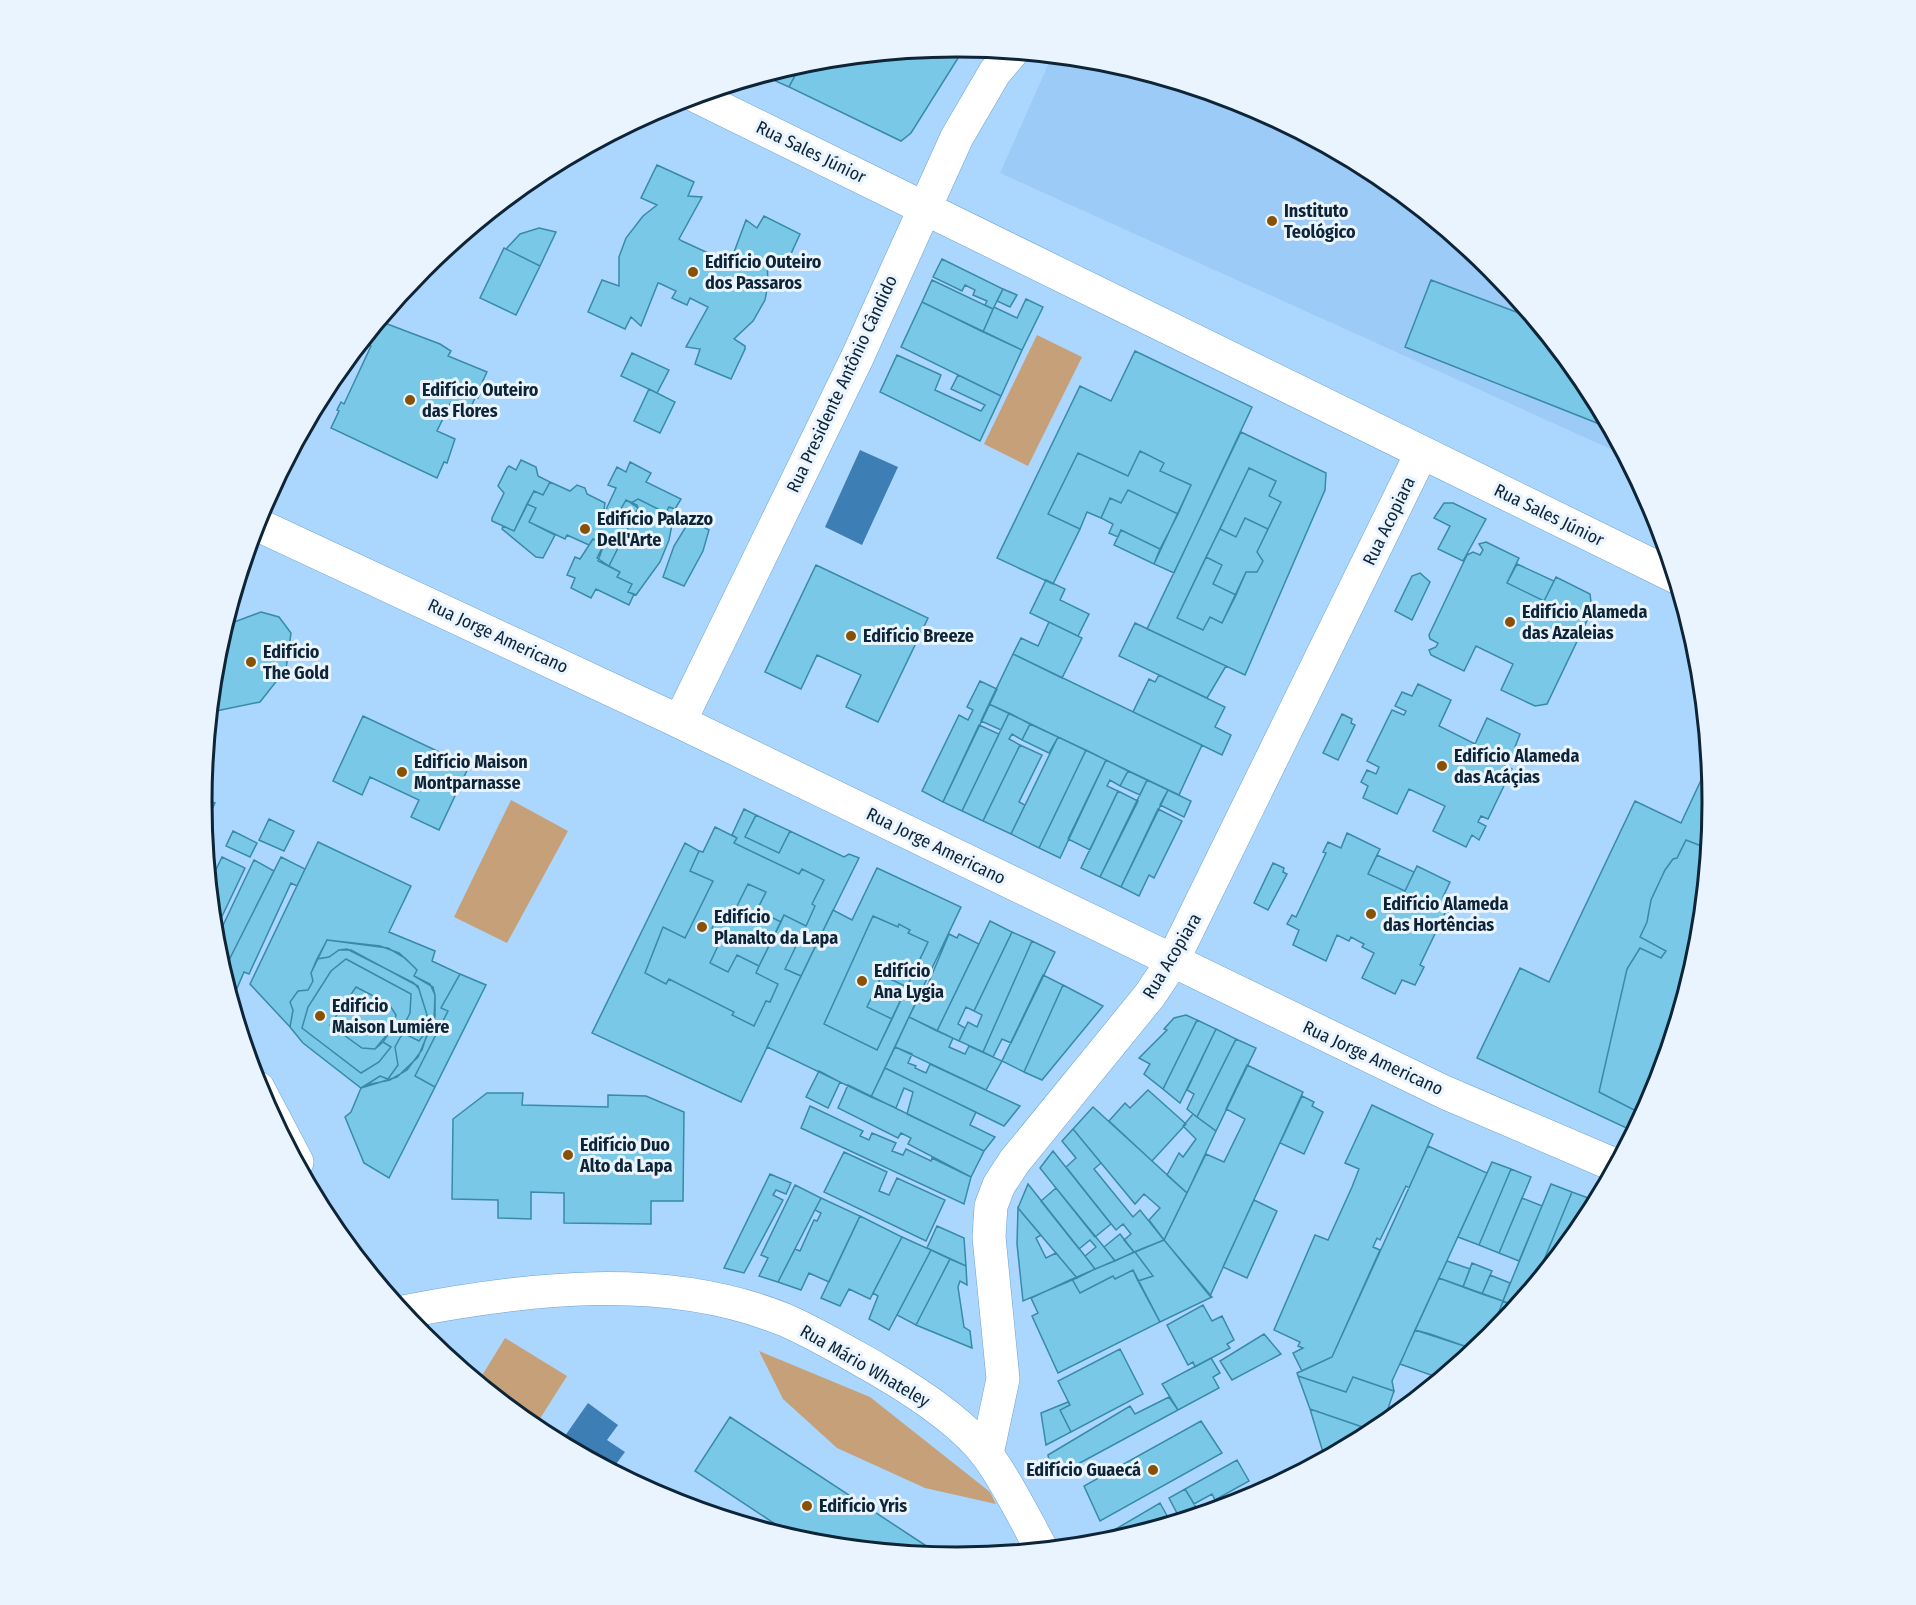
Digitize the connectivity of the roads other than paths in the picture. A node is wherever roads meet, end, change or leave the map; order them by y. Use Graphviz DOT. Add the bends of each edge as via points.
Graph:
graph roads {
  1 [pos="1006,59"];
  2 [pos="707,101"];
  3 [pos="925,208"];
  4 [pos="1421,454"];
  5 [pos="265,528"];
  6 [pos="1667,573"];
  7 [pos="680,721"];
  8 [pos="1172,962"];
  9 [pos="1610,1163"];
  10 [pos="413,1310"];
  11 [pos="987,1454"];
  12 [pos="1038,1543"];
  1 -- 3 [label="street, Rua Presidente Antônio Cândido" via="957,138"];
  2 -- 3 [label="street, Rua Sales Júnior"];
  3 -- 4 [label="street, Rua Sales Júnior"];
  3 -- 7 [label="street, Rua Presidente Antônio Cândido"];
  4 -- 6 [label="street, Rua Sales Júnior"];
  4 -- 8 [label="street, Rua Acopiara"];
  5 -- 7 [label="street, Rua Jorge Americano"];
  7 -- 8 [label="street, Rua Jorge Americano"];
  8 -- 9 [label="street, Rua Jorge Americano" via="1444,1092"];
  8 -- 11 [label="street, Rua Acopiara" via="999,1185 989,1236 1003,1379"];
  10 -- 11 [label="street, Rua Mário Whateley" via="547,1291 603,1288 670,1292 731,1303 784,1320 901,1383 939,1408"];
  11 -- 12 [label="street, Rua Mário Whateley"];
}
